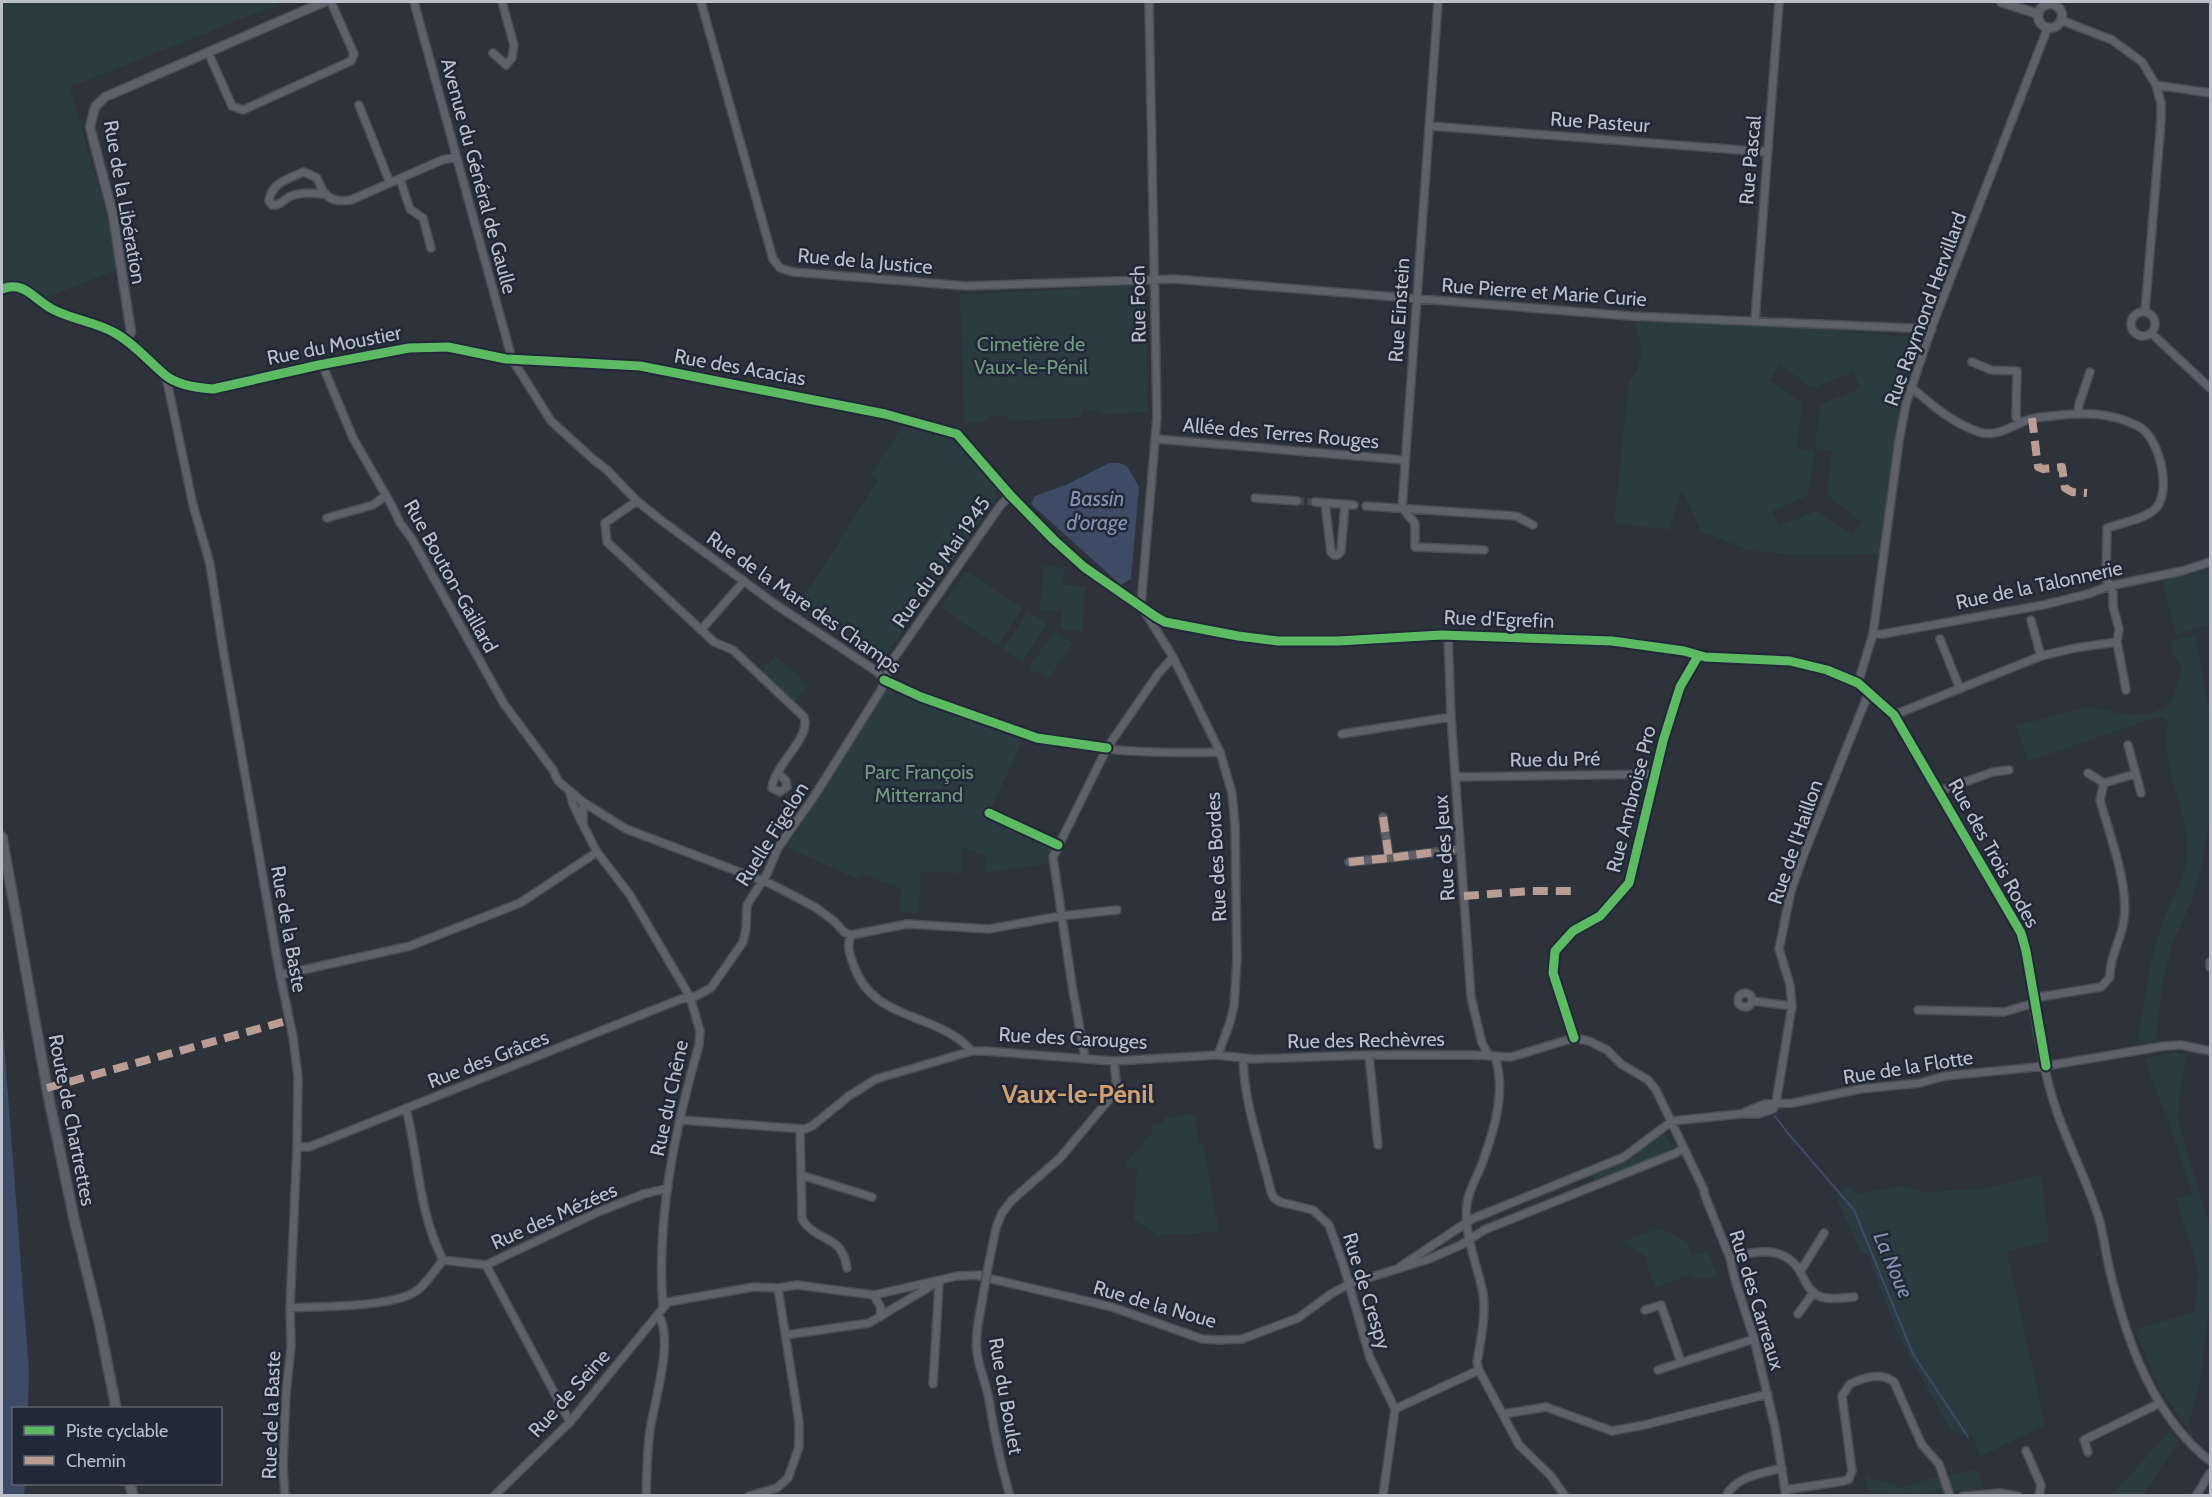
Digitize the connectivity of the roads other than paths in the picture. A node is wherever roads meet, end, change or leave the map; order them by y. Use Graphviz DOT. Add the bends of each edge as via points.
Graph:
graph roads {
  1 [pos="324,2"];
  2 [pos="331,2"];
  3 [pos="414,2"];
  4 [pos="502,2"];
  5 [pos="701,2"];
  6 [pos="1149,2"];
  7 [pos="1438,2"];
  8 [pos="1779,2"];
  9 [pos="2001,2"];
  10 [pos="2054,3"];
  11 [pos="2038,14"];
  12 [pos="2061,20"];
  13 [pos="2048,27"];
  14 [pos="208,52"];
  15 [pos="494,54"];
  16 [pos="2156,85"];
  17 [pos="2211,93"];
  18 [pos="358,105"];
  19 [pos="1430,126"];
  20 [pos="1767,152"];
  21 [pos="456,157"];
  22 [pos="400,179"];
  23 [pos="390,183"];
  24 [pos="323,194"];
  25 [pos="431,248"];
  26 [pos="1154,279"];
  27 [pos="2,289"];
  28 [pos="1416,299"];
  29 [pos="2145,312"];
  30 [pos="1755,321"];
  31 [pos="1932,329"];
  32 [pos="2151,333"];
  33 [pos="127,340"];
  34 [pos="512,359"];
  35 [pos="1972,362"];
  36 [pos="322,364"];
  37 [pos="2090,372"];
  38 [pos="166,376"];
  39 [pos="1911,387"];
  40 [pos="2211,388"];
  41 [pos="2078,413"];
  42 [pos="2020,423"];
  43 [pos="957,434"];
  44 [pos="1156,439"];
  45 [pos="1404,460"];
  46 [pos="1010,495"];
  47 [pos="385,496"];
  48 [pos="1255,498"];
  49 [pos="637,501"];
  50 [pos="1297,501"];
  51 [pos="1315,502"];
  52 [pos="1325,503"];
  53 [pos="1366,506"];
  54 [pos="1402,508"];
  55 [pos="327,518"];
  56 [pos="1533,525"];
  57 [pos="1484,550"];
  58 [pos="2211,562"];
  59 [pos="744,581"];
  60 [pos="2109,586"];
  61 [pos="1140,605"];
  62 [pos="2031,620"];
  63 [pos="701,630"];
  64 [pos="1872,634"];
  65 [pos="1448,635"];
  66 [pos="1940,639"];
  67 [pos="2117,642"];
  68 [pos="1698,656"];
  69 [pos="2041,656"];
  70 [pos="1173,657"];
  71 [pos="884,680"];
  72 [pos="1858,683"];
  73 [pos="1960,689"];
  74 [pos="2126,690"];
  75 [pos="1869,692"];
  76 [pos="1894,715"];
  77 [pos="1451,717"];
  78 [pos="1342,734"];
  79 [pos="2128,745"];
  80 [pos="1107,748"];
  81 [pos="1220,752"];
  82 [pos="2009,770"];
  83 [pos="778,773"];
  84 [pos="2088,773"];
  85 [pos="1656,774"];
  86 [pos="2135,774"];
  87 [pos="1456,777"];
  88 [pos="2104,783"];
  89 [pos="1939,791"];
  90 [pos="570,793"];
  91 [pos="2141,793"];
  92 [pos="583,802"];
  93 [pos="989,813"];
  94 [pos="1383,817"];
  95 [pos="583,825"];
  96 [pos="2,837"];
  97 [pos="1058,845"];
  98 [pos="1460,849"];
  99 [pos="597,852"];
  100 [pos="1389,858"];
  101 [pos="1349,862"];
  102 [pos="762,881"];
  103 [pos="1117,910"];
  104 [pos="1062,916"];
  105 [pos="851,935"];
  106 [pos="280,975"];
  107 [pos="690,997"];
  108 [pos="2034,1000"];
  109 [pos="1752,1001"];
  110 [pos="1792,1006"];
  111 [pos="1918,1010"];
  112 [pos="1574,1038"];
  113 [pos="972,1051"];
  114 [pos="2211,1052"];
  115 [pos="1218,1054"];
  116 [pos="1369,1055"];
  117 [pos="1492,1057"];
  118 [pos="1243,1058"];
  119 [pos="1086,1059"];
  120 [pos="1114,1061"];
  121 [pos="2046,1066"];
  122 [pos="1776,1103"];
  123 [pos="406,1108"];
  124 [pos="680,1120"];
  125 [pos="1672,1121"];
  126 [pos="800,1129"];
  127 [pos="1378,1145"];
  128 [pos="297,1147"];
  129 [pos="1683,1148"];
  130 [pos="801,1175"];
  131 [pos="668,1188"];
  132 [pos="872,1197"];
  133 [pos="1467,1223"];
  134 [pos="1824,1233"];
  135 [pos="1469,1239"];
  136 [pos="1731,1257"];
  137 [pos="443,1260"];
  138 [pos="486,1265"];
  139 [pos="1400,1267"];
  140 [pos="847,1268"];
  141 [pos="1800,1272"];
  142 [pos="940,1282"];
  143 [pos="1348,1284"];
  144 [pos="778,1288"];
  145 [pos="1814,1292"];
  146 [pos="874,1295"];
  147 [pos="1854,1298"];
  148 [pos="663,1307"];
  149 [pos="290,1308"];
  150 [pos="1645,1310"];
  151 [pos="1798,1314"];
  152 [pos="658,1315"];
  153 [pos="880,1317"];
  154 [pos="786,1335"];
  155 [pos="1754,1339"];
  156 [pos="1681,1362"];
  157 [pos="1479,1370"];
  158 [pos="1658,1370"];
  159 [pos="933,1384"];
  160 [pos="1768,1394"];
  161 [pos="2160,1403"];
  162 [pos="116,1407"];
  163 [pos="1395,1409"];
  164 [pos="1503,1414"];
  165 [pos="570,1422"];
  166 [pos="2026,1451"];
  167 [pos="2088,1452"];
  168 [pos="2209,1458"];
  169 [pos="1782,1468"];
  170 [pos="2211,1473"];
  171 [pos="1785,1493"];
  172 [pos="285,1496"];
  173 [pos="494,1496"];
  174 [pos="646,1496"];
  175 [pos="749,1496"];
  176 [pos="1010,1496"];
  177 [pos="1383,1496"];
  178 [pos="1565,1496"];
  179 [pos="1726,1496"];
  180 [pos="1950,1496"];
  181 [pos="1963,1496"];
  182 [pos="2018,1496"];
  183 [pos="2039,1496"];
  184 [pos="2196,1496"];
  1 -- 14 [label="street, Rue de la Libération"];
  2 -- 14 [label="street" via="354,54 351,61 243,110 232,106"];
  3 -- 21 [label="street, Avenue du Général de Gaulle"];
  4 -- 15 [label="street" via="514,52 506,65"];
  5 -- 26 [label="street, Rue de la Justice" via="772,259 780,268 803,274 966,286"];
  6 -- 26 [label="street, Rue Foch"];
  7 -- 19 [label="street, Rue Einstein"];
  8 -- 20 [label="street, Rue Pascal"];
  9 -- 11 [label="street"];
  10 -- 11 [label="street" via="2043,6"];
  10 -- 12 [label="street"];
  11 -- 13 [label="street" via="2039,21"];
  12 -- 13 [label="street"];
  12 -- 16 [label="street" via="2112,40 2142,62"];
  13 -- 31 [label="street, Rue Raymond Hervillard"];
  14 -- 33 [label="street, Rue de la Libération" via="105,97 93,111 90,127 113,215 130,332"];
  16 -- 17 [label="street"];
  16 -- 29 [label="street" via="2162,121"];
  18 -- 23 [label="street"];
  19 -- 20 [label="street, Rue Pasteur"];
  19 -- 28 [label="street, Rue Einstein"];
  20 -- 30 [label="street, Rue Pascal"];
  21 -- 22 [label="street"];
  21 -- 34 [label="street, Avenue du Général de Gaulle"];
  22 -- 23 [label="street"];
  22 -- 25 [label="street" via="410,209 423,218"];
  23 -- 24 [label="street" via="351,200 334,200"];
  24 -- 24 [label="street" via="317,178 304,172 277,184 269,201 278,205 290,196"];
  26 -- 28 [label="street, Rue Pierre et Marie Curie"];
  26 -- 44 [label="street, Rue Foch"];
  27 -- 33 [label="street" via="22,288 56,311 106,328"];
  28 -- 30 [label="street, Rue Pierre et Marie Curie" via="1630,316"];
  28 -- 45 [label="street, Rue Einstein"];
  29 -- 32 [label="street" via="2155,321"];
  29 -- 32 [label="street" via="2137,314 2131,325 2139,335"];
  30 -- 31 [label="street, Rue Pierre et Marie Curie"];
  31 -- 39 [label="street, Rue Raymond Hervillard"];
  32 -- 40 [label="street"];
  33 -- 38 [label="street"];
  34 -- 36 [label="street, Rue du Moustier" via="429,347"];
  34 -- 43 [label="street, Rue des Acacias" via="640,366 851,407"];
  34 -- 49 [label="street, Rue de la Mare des Champs" via="551,421"];
  35 -- 42 [label="street" via="1991,370 2017,371 2016,417"];
  36 -- 38 [label="street, Rue du Moustier" via="213,389"];
  36 -- 47 [label="street, Rue Bouton-Gaillard" via="353,438"];
  37 -- 41 [label="street"];
  38 -- 106 [label="street, Rue de la Baste" via="193,505 210,564"];
  39 -- 42 [label="street" via="1948,418 1979,432 2001,432"];
  39 -- 64 [label="street, Rue Raymond Hervillard" via="1899,441"];
  41 -- 42 [label="street"];
  41 -- 60 [label="street" via="2103,414 2139,427 2157,446 2159,455 2164,489 2156,509 2107,528"];
  43 -- 46 [label="street, Rue d'Egrefin"];
  44 -- 45 [label="street, Allée des Terres Rouges"];
  44 -- 61 [label="street, Rue Foch"];
  45 -- 54 [label="street, Rue Einstein"];
  46 -- 61 [label="street, Rue d'Egrefin" via="1084,567"];
  46 -- 71 [label="street, Rue du 8 Mai 1945" via="904,643"];
  47 -- 55 [label="street" via="373,505"];
  47 -- 90 [label="street, Rue Bouton-Gaillard" via="504,704"];
  48 -- 50 [label="street"];
  49 -- 59 [label="street, Rue de la Mare des Champs"];
  49 -- 63 [label="street" via="605,523 607,542"];
  51 -- 52 [label="street"];
  52 -- 52 [label="street" via="1349,505 1338,555 1331,552"];
  53 -- 54 [label="street"];
  54 -- 56 [label="street" via="1516,516"];
  54 -- 57 [label="street, Rue Einstein" via="1415,523 1415,547"];
  58 -- 60 [label="street, Rue de la Talonnerie"];
  59 -- 63 [label="street"];
  59 -- 71 [label="street, Rue de la Mare des Champs"];
  60 -- 64 [label="street, Rue de la Talonnerie" via="2043,605"];
  60 -- 67 [label="street" via="2119,629"];
  61 -- 65 [label="street, Rue d'Egrefin" via="1165,622 1278,641"];
  61 -- 70 [label="street, Rue des Bordes"];
  62 -- 69 [label="street"];
  63 -- 83 [label="street" via="714,642 733,650 804,717 804,731"];
  64 -- 72 [label="street, Rue Raymond Hervillard"];
  65 -- 68 [label="street, Rue d'Egrefin" via="1612,641"];
  65 -- 77 [label="street, Rue des Jeux"];
  66 -- 73 [label="street"];
  67 -- 69 [label="street"];
  67 -- 74 [label="street"];
  68 -- 72 [label="street, Rue d'Egrefin" via="1790,661"];
  68 -- 85 [label="street, Rue Ambroise Pro" via="1680,687"];
  69 -- 73 [label="street"];
  70 -- 80 [label="street"];
  70 -- 81 [label="street, Rue des Bordes"];
  71 -- 80 [label="street, Rue de la Mare des Champs" via="1037,738"];
  71 -- 102 [label="street, Ruelle Figelon" via="815,795 778,848"];
  72 -- 75 [label="street, Rue des Trois Rodes"];
  73 -- 76 [label="street"];
  75 -- 76 [label="street, Rue des Trois Rodes"];
  75 -- 110 [label="street, Rue de l'Haillon" via="1791,891 1779,949"];
  76 -- 89 [label="street, Rue des Trois Rodes"];
  77 -- 78 [label="street"];
  77 -- 87 [label="street, Rue des Jeux"];
  79 -- 86 [label="street"];
  80 -- 81 [label="street, Rue de la Mare des Champs" via="1172,754"];
  80 -- 97 [label="street"];
  81 -- 115 [label="street, Rue des Bordes" via="1234,804 1237,960 1234,1006"];
  82 -- 89 [label="street"];
  84 -- 88 [label="street"];
  85 -- 87 [label="street, Rue du Pré"];
  85 -- 112 [label="street, Rue Ambroise Pro" via="1629,883 1599,916 1573,931 1555,951 1553,973"];
  86 -- 88 [label="street"];
  86 -- 91 [label="street"];
  87 -- 98 [label="street, Rue des Jeux"];
  88 -- 108 [label="street" via="2100,800 2125,900 2110,977 2101,987"];
  89 -- 108 [label="street, Rue des Trois Rodes" via="2021,933"];
  90 -- 92 [label="street, Rue Bouton-Gaillard"];
  90 -- 95 [label="street, Rue Bouton-Gaillard"];
  92 -- 95 [label="street, Rue Bouton-Gaillard"];
  92 -- 102 [label="street" via="626,829"];
  93 -- 97 [label="street"];
  94 -- 100 [label="street"];
  95 -- 99 [label="street, Rue Bouton-Gaillard"];
  96 -- 162 [label="main road, Route de Chartrettes" via="48,1094"];
  97 -- 104 [label="street" via="1053,868"];
  98 -- 100 [label="street"];
  98 -- 117 [label="street, Rue des Jeux" via="1471,997 1482,1043"];
  99 -- 106 [label="street" via="520,903 410,945"];
  99 -- 107 [label="street, Rue du Chêne" via="630,895"];
  100 -- 101 [label="street"];
  102 -- 105 [label="street" via="815,907"];
  102 -- 107 [label="street, Ruelle Figelon" via="747,905 742,942 711,988"];
  103 -- 104 [label="street"];
  104 -- 105 [label="street" via="989,928 907,924"];
  104 -- 119 [label="street"];
  105 -- 113 [label="street" via="848,950 860,981 871,995 958,1039"];
  106 -- 128 [label="street, Rue de la Baste" via="298,1077"];
  107 -- 123 [label="street, Rue des Grâces"];
  107 -- 124 [label="street, Rue du Chêne" via="700,1031 699,1045"];
  108 -- 111 [label="street" via="2004,1012"];
  108 -- 121 [label="street, Rue des Trois Rodes"];
  109 -- 110 [label="street"];
  110 -- 122 [label="street, Rue de l'Haillon"];
  112 -- 117 [label="street, Rue des Rechèvres" via="1511,1057"];
  112 -- 125 [label="street, Rue des Carreaux" via="1607,1050 1621,1064 1648,1080"];
  113 -- 119 [label="street, Rue des Carouges"];
  113 -- 126 [label="street, Rue des Carouges" via="876,1079 849,1095 812,1126"];
  114 -- 121 [label="street, Rue de la Flotte" via="2172,1045"];
  115 -- 118 [label="street, Rue des Carouges"];
  115 -- 120 [label="street, Rue des Carouges"];
  116 -- 117 [label="street, Rue des Rechèvres"];
  116 -- 118 [label="street, Rue des Rechèvres"];
  116 -- 127 [label="street"];
  117 -- 133 [label="street, Rue des Jeux" via="1500,1073 1500,1085 1492,1137 1468,1199"];
  118 -- 143 [label="street, Rue de Crespy" via="1250,1119 1271,1192 1280,1202 1313,1210 1329,1225"];
  119 -- 120 [label="street, Rue des Carouges"];
  120 -- 176 [label="street, Rue du Boulet, bridge" via="1117,1090 1060,1158 1012,1200 996,1228 977,1352"];
  121 -- 122 [label="street, Rue de la Flotte" via="1946,1076"];
  121 -- 161 [label="street, Rue des Trois Rodes" via="2056,1110 2100,1222 2122,1315"];
  122 -- 125 [label="street, Rue de la Flotte" via="1740,1114"];
  123 -- 128 [label="street, Rue des Grâces" via="309,1147"];
  123 -- 137 [label="street" via="422,1203"];
  124 -- 126 [label="street"];
  124 -- 131 [label="street, Rue du Chêne"];
  125 -- 129 [label="street, Rue des Carreaux"];
  125 -- 133 [label="street, Rue de la Noue" via="1624,1157"];
  126 -- 130 [label="street"];
  128 -- 149 [label="street, Rue de la Baste"];
  129 -- 135 [label="street, Rue de la Noue"];
  129 -- 136 [label="street, Rue des Carreaux"];
  130 -- 132 [label="street"];
  130 -- 140 [label="street" via="802,1219 806,1226 839,1247 845,1254"];
  131 -- 138 [label="street, Rue des Mézées" via="598,1212"];
  131 -- 148 [label="street, Rue du Chêne" via="662,1245"];
  133 -- 135 [label="street, Rue des Jeux"];
  133 -- 139 [label="street, Rue de la Noue"];
  134 -- 141 [label="street"];
  135 -- 139 [label="street, Rue de la Noue" via="1429,1259"];
  135 -- 157 [label="street, Rue des Jeux" via="1484,1311"];
  136 -- 141 [label="street" via="1775,1252 1788,1258"];
  136 -- 155 [label="street, Rue des Carreaux"];
  137 -- 138 [label="street, Rue des Mézées"];
  137 -- 149 [label="street" via="418,1290 406,1296 383,1302"];
  138 -- 165 [label="street"];
  139 -- 143 [label="street, Rue de la Noue"];
  141 -- 145 [label="street"];
  142 -- 143 [label="street, Rue de la Noue" via="966,1275 994,1279 1112,1307 1186,1334 1220,1341 1242,1339 1283,1325"];
  142 -- 146 [label="street, Rue de la Noue"];
  142 -- 153 [label="street, Rue de la Noue"];
  142 -- 159 [label="street"];
  143 -- 163 [label="street, Rue de Crespy" via="1370,1358"];
  144 -- 146 [label="street, Rue de la Noue" via="797,1286"];
  144 -- 148 [label="street, Rue de la Noue" via="754,1287 709,1294 668,1302"];
  144 -- 154 [label="street"];
  145 -- 147 [label="street" via="1835,1299"];
  145 -- 151 [label="street"];
  146 -- 153 [label="street" via="881,1308"];
  148 -- 152 [label="street, Rue de Seine"];
  149 -- 172 [label="street, Rue de la Baste"];
  150 -- 156 [label="street" via="1661,1305"];
  152 -- 165 [label="street, Rue de Seine"];
  152 -- 174 [label="street" via="664,1326 665,1344 650,1432"];
  153 -- 154 [label="street, Rue de la Noue" via="869,1323"];
  154 -- 175 [label="street" via="799,1447 788,1478 777,1488"];
  155 -- 156 [label="street"];
  155 -- 160 [label="street, Rue des Carreaux"];
  156 -- 158 [label="street"];
  157 -- 163 [label="street"];
  157 -- 164 [label="street"];
  160 -- 164 [label="street" via="1612,1431 1546,1407"];
  160 -- 169 [label="street, Rue des Carreaux"];
  161 -- 167 [label="street" via="2084,1440"];
  161 -- 168 [label="street, Rue des Trois Rodes" via="2179,1430"];
  163 -- 177 [label="street"];
  164 -- 178 [label="street" via="1519,1445"];
  165 -- 173 [label="street, Rue de Seine"];
  166 -- 183 [label="street" via="2041,1485"];
  169 -- 171 [label="street, Rue des Carreaux"];
  169 -- 179 [label="street" via="1744,1478"];
  170 -- 184 [label="street"];
  171 -- 180 [label="street" via="1849,1479 1852,1472 1842,1396 1850,1384 1880,1375 1894,1382 1922,1445 1939,1464"];
  181 -- 182 [label="street"];
}
